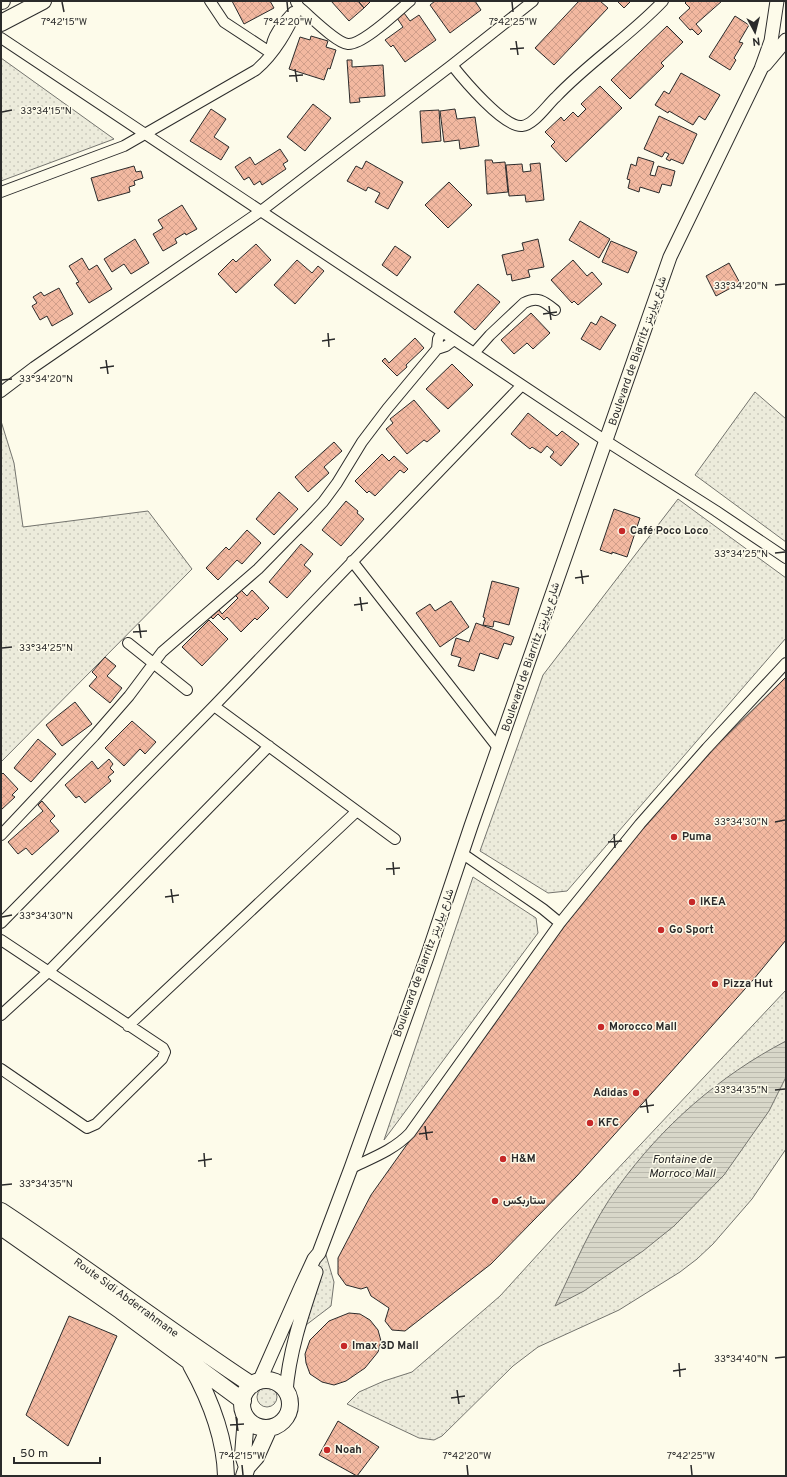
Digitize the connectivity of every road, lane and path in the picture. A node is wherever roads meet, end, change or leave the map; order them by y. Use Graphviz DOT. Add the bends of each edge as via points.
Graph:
graph roads {
  1 [pos="43,1"];
  2 [pos="210,1"];
  3 [pos="410,1"];
  4 [pos="533,1"];
  5 [pos="663,1"];
  6 [pos="777,1"];
  7 [pos="297,4"];
  8 [pos="1,23"];
  9 [pos="1,38"];
  10 [pos="786,40"];
  11 [pos="271,53"];
  12 [pos="452,65"];
  13 [pos="761,69"];
  14 [pos="146,134"];
  15 [pos="1,192"];
  16 [pos="261,211"];
  17 [pos="555,310"];
  18 [pos="442,332"];
  19 [pos="454,340"];
  20 [pos="437,349"];
  21 [pos="474,353"];
  22 [pos="522,385"];
  23 [pos="1,392"];
  24 [pos="606,441"];
  25 [pos="786,558"];
  26 [pos="352,561"];
  27 [pos="128,643"];
  28 [pos="786,663"];
  29 [pos="153,664"];
  30 [pos="187,690"];
  31 [pos="214,706"];
  32 [pos="269,746"];
  33 [pos="499,749"];
  34 [pos="357,811"];
  35 [pos="1,835"];
  36 [pos="395,839"];
  37 [pos="463,854"];
  38 [pos="1,923"];
  39 [pos="560,923"];
  40 [pos="1,940"];
  41 [pos="48,972"];
  42 [pos="1,1015"];
  43 [pos="128,1026"];
  44 [pos="1,1069"];
  45 [pos="351,1168"];
  46 [pos="1,1211"];
  47 [pos="1,1227"];
  48 [pos="319,1253"];
  49 [pos="188,1360"];
  50 [pos="255,1384"];
  51 [pos="286,1392"];
  52 [pos="243,1401"];
  53 [pos="246,1417"];
  54 [pos="269,1428"];
  55 [pos="246,1471"];
  56 [pos="226,1476"];
  1 -- 8 [label="main road"];
  2 -- 11 [label="street" via="224,22"];
  3 -- 7 [label="street" via="367,36 348,44 338,40"];
  4 -- 12 [label="street"];
  5 -- 12 [label="street" via="527,125 512,124 494,111"];
  6 -- 13 [label="street, Boulevard de Biarritz شارع بياريتز" via="771,41"];
  7 -- 11 [label="street" via="280,27"];
  9 -- 14 [label="street"];
  10 -- 13 [label="street, Boulevard de Biarritz شارع بياريتز"];
  11 -- 14 [label="street" via="256,70"];
  12 -- 16 [label="street"];
  13 -- 24 [label="street, Boulevard de Biarritz شارع بياريتز" via="670,257"];
  14 -- 15 [label="street" via="124,146"];
  14 -- 16 [label="street"];
  16 -- 18 [label="street"];
  16 -- 23 [label="street"];
  17 -- 21 [label="street" via="540,300 527,301"];
  18 -- 19 [label="street"];
  18 -- 20 [label="street"];
  19 -- 20 [label="street"];
  19 -- 21 [label="street"];
  20 -- 29 [label="street" via="362,442 323,502 258,569 170,644"];
  21 -- 22 [label="street"];
  22 -- 24 [label="street"];
  22 -- 26 [label="street"];
  24 -- 25 [label="street"];
  24 -- 33 [label="street, Boulevard de Biarritz شارع بياريتز"];
  26 -- 31 [label="street"];
  26 -- 33 [label="street"];
  27 -- 29 [label="street"];
  28 -- 39 [label="street" via="707,748"];
  29 -- 30 [label="street"];
  29 -- 35 [label="street" via="94,736"];
  31 -- 32 [label="street"];
  31 -- 38 [label="street"];
  32 -- 34 [label="street"];
  32 -- 41 [label="street"];
  33 -- 37 [label="street, Boulevard de Biarritz شارع بياريتز"];
  34 -- 36 [label="street"];
  34 -- 43 [label="street"];
  37 -- 39 [label="street"];
  37 -- 45 [label="street, Boulevard de Biarritz شارع بياريتز"];
  39 -- 45 [label="street" via="410,1133 389,1150"];
  40 -- 41 [label="street"];
  41 -- 42 [label="street"];
  41 -- 43 [label="street"];
  43 -- 44 [label="street" via="163,1048 164,1056 91,1127 82,1126"];
  45 -- 48 [label="street, Boulevard de Biarritz شارع بياريتز"];
  46 -- 50 [label="main road, Route Sidi Abderrahmane" via="195,1348"];
  47 -- 49 [label="main road, Route Sidi Abderrahmane"];
  48 -- 50 [label="street, Boulevard de Biarritz شارع بياريتز"];
  48 -- 51 [label="street, Boulevard de Biarritz شارع بياريتز" via="319,1261 297,1332"];
  49 -- 52 [label="main road, Route Sidi Abderrahmane"];
  49 -- 56 [label="main road" via="215,1416 226,1463"];
  50 -- 51 [label="main road" via="266,1381 276,1383"];
  50 -- 52 [label="main road" via="246,1392"];
  51 -- 54 [label="main road" via="290,1404 287,1415 280,1424"];
  52 -- 53 [label="main road"];
  53 -- 54 [label="main road" via="255,1426"];
  53 -- 55 [label="main road"];
  54 -- 55 [label="main road" via="256,1458"];
}
